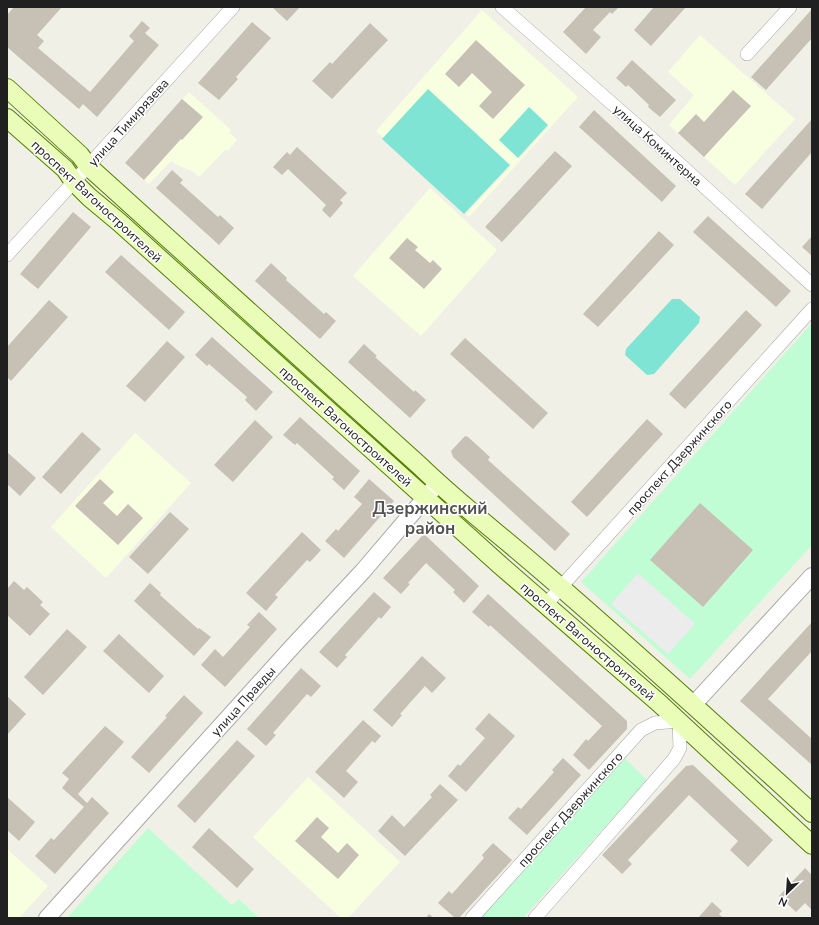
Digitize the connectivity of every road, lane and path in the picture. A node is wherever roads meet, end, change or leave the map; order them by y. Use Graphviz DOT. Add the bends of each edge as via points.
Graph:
graph roads {
  1 [pos="233,7"];
  2 [pos="502,7"];
  3 [pos="790,7"];
  4 [pos="746,54"];
  5 [pos="7,88"];
  6 [pos="7,118"];
  7 [pos="88,166"];
  8 [pos="74,182"];
  9 [pos="7,255"];
  10 [pos="812,285"];
  11 [pos="812,308"];
  12 [pos="438,484"];
  13 [pos="425,498"];
  14 [pos="812,576"];
  15 [pos="560,588"];
  16 [pos="546,605"];
  17 [pos="693,705"];
  18 [pos="679,721"];
  19 [pos="812,813"];
  20 [pos="812,845"];
  21 [pos="48,918"];
  22 [pos="472,918"];
  23 [pos="535,918"];
  1 -- 7 [label="street, улица Тимирязева"];
  2 -- 10 [label="street, улица Коминтерна" via="650,137"];
  3 -- 4 [label="street"];
  5 -- 7 [label="main road, проспект Вагоностроителей" via="80,155"];
  6 -- 8 [label="main road, проспект Вагоностроителей" via="66,170"];
  7 -- 8 [label="street, улица Тимирязева"];
  7 -- 12 [label="main road, проспект Вагоностроителей"];
  8 -- 9 [label="street, улица Тимирязева"];
  8 -- 13 [label="main road, проспект Вагоностроителей"];
  11 -- 15 [label="street, проспект Дзержинского"];
  12 -- 13 [label="street, улица Правды"];
  12 -- 15 [label="main road, проспект Вагоностроителей"];
  13 -- 16 [label="main road, проспект Вагоностроителей"];
  13 -- 21 [label="street, улица Правды" via="363,572"];
  14 -- 17 [label="street"];
  15 -- 16 [label="street, проспект Дзержинского"];
  15 -- 17 [label="main road, проспект Вагоностроителей"];
  16 -- 18 [label="main road, проспект Вагоностроителей"];
  17 -- 18 [label="main road"];
  17 -- 19 [label="main road, проспект Вагоностроителей"];
  18 -- 20 [label="main road, проспект Вагоностроителей"];
  18 -- 22 [label="street, проспект Дзержинского" via="655,724 641,730"];
  18 -- 23 [label="street" via="680,748 674,759"];
}
